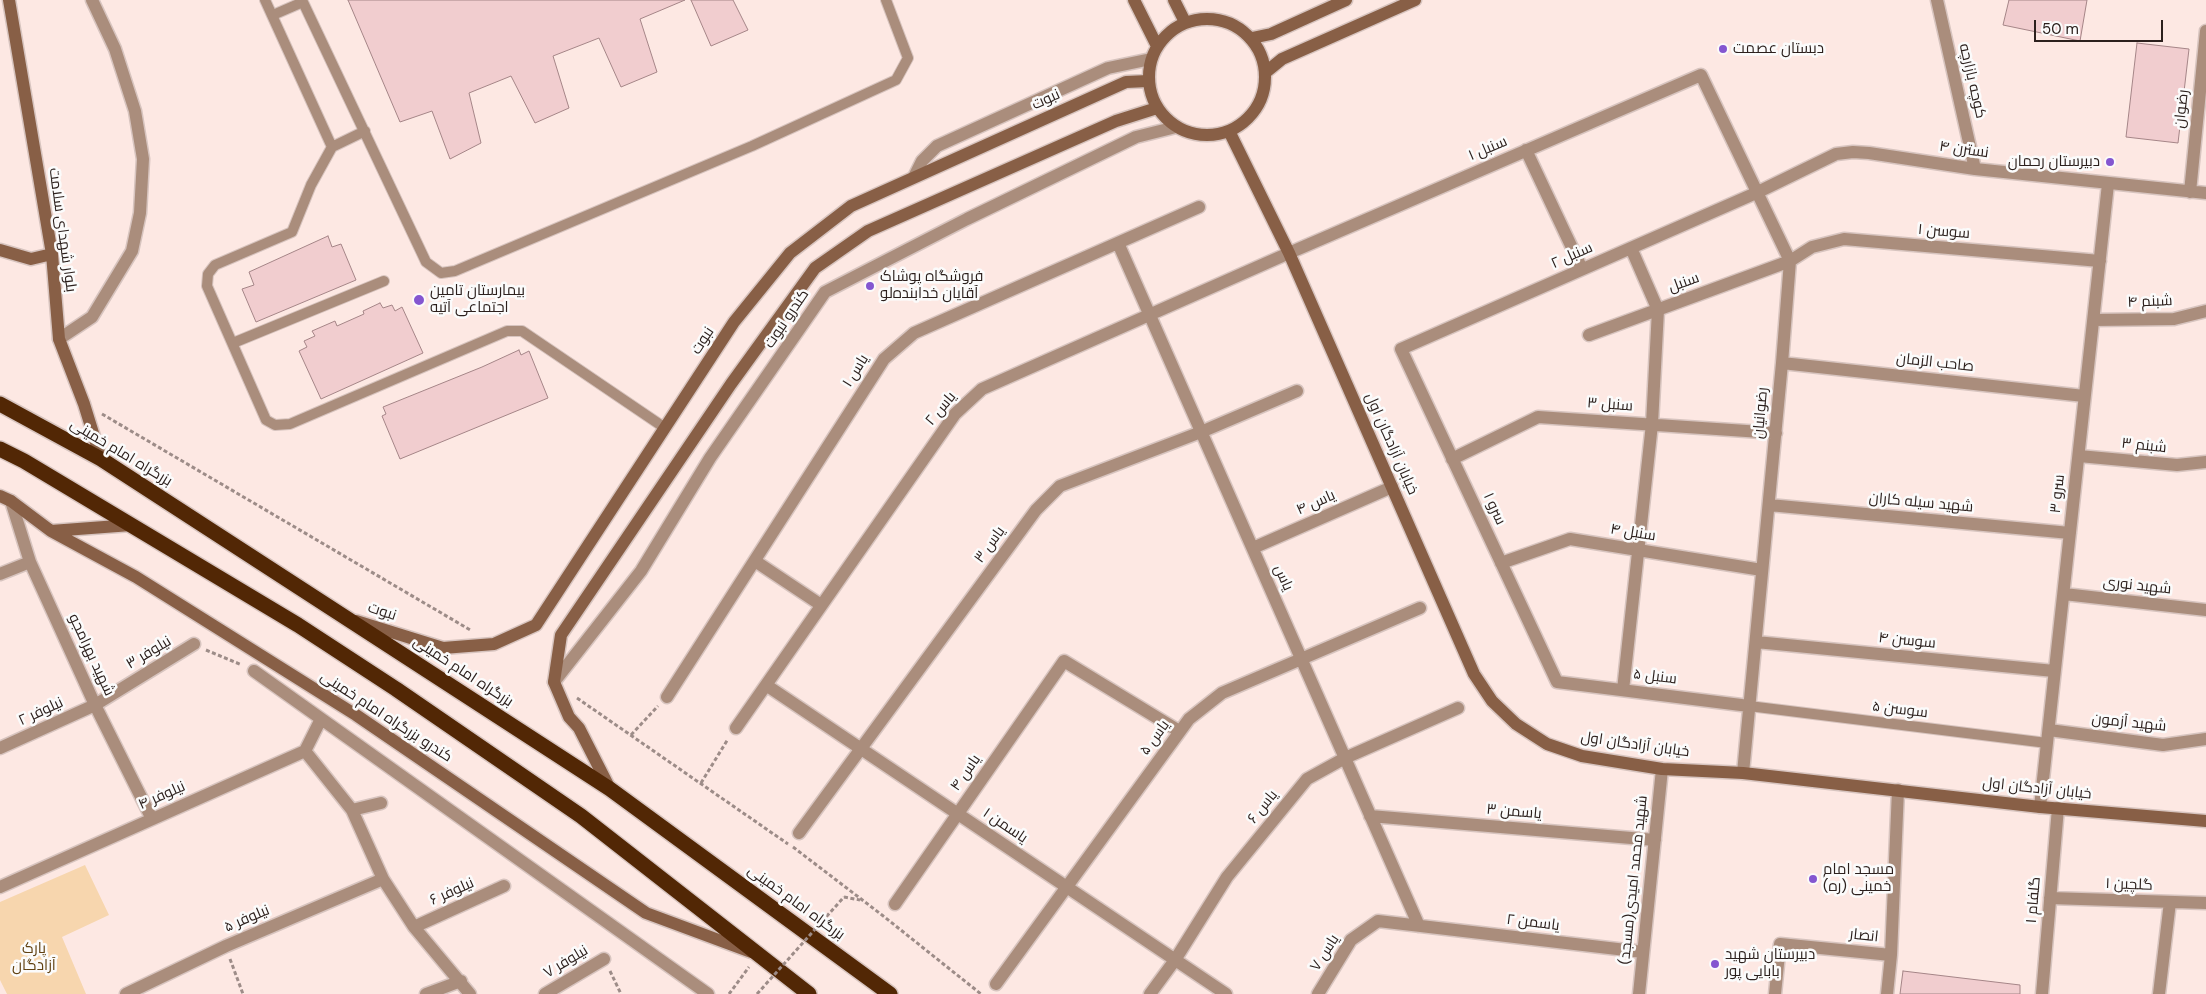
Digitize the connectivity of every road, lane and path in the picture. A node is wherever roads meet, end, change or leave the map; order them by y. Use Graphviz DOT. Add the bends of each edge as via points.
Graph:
graph roads {
  1 [pos="10,0"];
  2 [pos="92,0"];
  3 [pos="265,0"];
  4 [pos="886,0"];
  5 [pos="1134,0"];
  6 [pos="1174,0"];
  7 [pos="1346,0"];
  8 [pos="1414,0"];
  9 [pos="1937,0"];
  10 [pos="303,1"];
  11 [pos="273,15"];
  12 [pos="1184,22"];
  13 [pos="2206,31"];
  14 [pos="1252,38"];
  15 [pos="1156,46"];
  16 [pos="1151,59"];
  17 [pos="2205,63"];
  18 [pos="1266,72"];
  19 [pos="1148,81"];
  20 [pos="1157,108"];
  21 [pos="1176,126"];
  22 [pos="366,131"];
  23 [pos="1229,131"];
  24 [pos="332,146"];
  25 [pos="1526,150"];
  26 [pos="1975,169"];
  27 [pos="914,177"];
  28 [pos="2108,184"];
  29 [pos="2190,192"];
  30 [pos="1756,193"];
  31 [pos="2206,193"];
  32 [pos="1199,207"];
  33 [pos="1118,244"];
  34 [pos="1631,248"];
  35 [pos="0,250"];
  36 [pos="1289,253"];
  37 [pos="52,254"];
  38 [pos="1790,261"];
  39 [pos="2100,261"];
  40 [pos="1582,269"];
  41 [pos="384,281"];
  42 [pos="1658,310"];
  43 [pos="2206,310"];
  44 [pos="1150,314"];
  45 [pos="2094,320"];
  46 [pos="1589,335"];
  47 [pos="60,339"];
  48 [pos="233,343"];
  49 [pos="1401,349"];
  50 [pos="1782,363"];
  51 [pos="1296,391"];
  52 [pos="2084,396"];
  53 [pos="0,404"];
  54 [pos="84,404"];
  55 [pos="1652,424"];
  56 [pos="665,428"];
  57 [pos="1202,432"];
  58 [pos="1776,433"];
  59 [pos="0,449"];
  60 [pos="2079,456"];
  61 [pos="1452,458"];
  62 [pos="101,459"];
  63 [pos="2206,462"];
  64 [pos="1392,487"];
  65 [pos="4,501"];
  66 [pos="1769,505"];
  67 [pos="131,526"];
  68 [pos="51,531"];
  69 [pos="2070,533"];
  70 [pos="1253,548"];
  71 [pos="1637,550"];
  72 [pos="755,561"];
  73 [pos="30,562"];
  74 [pos="1501,563"];
  75 [pos="1762,570"];
  76 [pos="0,574"];
  77 [pos="2064,594"];
  78 [pos="822,605"];
  79 [pos="1420,608"];
  80 [pos="2206,610"];
  81 [pos="350,619"];
  82 [pos="1756,642"];
  83 [pos="194,644"];
  84 [pos="494,644"];
  85 [pos="1301,658"];
  86 [pos="254,671"];
  87 [pos="2054,672"];
  88 [pos="554,682"];
  89 [pos="1557,682"];
  90 [pos="766,685"];
  91 [pos="1624,690"];
  92 [pos="667,697"];
  93 [pos="95,704"];
  94 [pos="1749,706"];
  95 [pos="1458,708"];
  96 [pos="321,719"];
  97 [pos="736,728"];
  98 [pos="2048,730"];
  99 [pos="1180,731"];
  100 [pos="631,734"];
  101 [pos="2206,739"];
  102 [pos="2047,744"];
  103 [pos="0,748"];
  104 [pos="860,748"];
  105 [pos="306,751"];
  106 [pos="1345,758"];
  107 [pos="1662,769"];
  108 [pos="1743,773"];
  109 [pos="701,783"];
  110 [pos="610,789"];
  111 [pos="1898,790"];
  112 [pos="381,802"];
  113 [pos="2040,808"];
  114 [pos="2058,808"];
  115 [pos="352,810"];
  116 [pos="958,814"];
  117 [pos="1370,816"];
  118 [pos="152,819"];
  119 [pos="2206,821"];
  120 [pos="799,833"];
  121 [pos="1654,840"];
  122 [pos="383,879"];
  123 [pos="504,886"];
  124 [pos="0,887"];
  125 [pos="1066,887"];
  126 [pos="2050,898"];
  127 [pos="2170,902"];
  128 [pos="2206,903"];
  129 [pos="868,904"];
  130 [pos="895,904"];
  131 [pos="1418,926"];
  132 [pos="414,927"];
  133 [pos="226,946"];
  134 [pos="1643,952"];
  135 [pos="758,954"];
  136 [pos="1891,955"];
  137 [pos="604,959"];
  138 [pos="1175,960"];
  139 [pos="461,981"];
  140 [pos="996,984"];
  141 [pos="126,994"];
  142 [pos="243,994"];
  143 [pos="426,994"];
  144 [pos="470,994"];
  145 [pos="545,994"];
  146 [pos="621,994"];
  147 [pos="708,994"];
  148 [pos="729,994"];
  149 [pos="757,994"];
  150 [pos="809,994"];
  151 [pos="890,994"];
  152 [pos="981,994"];
  153 [pos="1150,994"];
  154 [pos="1226,994"];
  155 [pos="1318,994"];
  156 [pos="1639,994"];
  157 [pos="1775,994"];
  158 [pos="1887,994"];
  159 [pos="2042,994"];
  160 [pos="2159,994"];
  1 -- 37 [label="street, بلوار شهدای سلامت"];
  2 -- 47 [label="street" via="115,49 135,111 143,159 140,213 132,251 92,317"];
  3 -- 11 [label="lane"];
  4 -- 22 [label="lane" via="908,58 896,80 752,146 455,271 442,274 426,262"];
  5 -- 15 [label="street"];
  6 -- 12 [label="street"];
  7 -- 14 [label="street" via="1270,34"];
  8 -- 18 [label="street" via="1282,60"];
  9 -- 26 [label="street, کوچه بازارچه"];
  10 -- 11 [label="lane"];
  10 -- 22 [label="lane"];
  11 -- 24 [label="lane"];
  12 -- 14 [label="street" via="1202,18 1221,20"];
  12 -- 15 [label="street"];
  13 -- 17 [label="street, رضوان"];
  14 -- 18 [label="street" via="1262,54"];
  15 -- 16 [label="street"];
  16 -- 19 [label="street"];
  16 -- 27 [label="street" via="1108,68 937,146 922,161"];
  17 -- 29 [label="street, رضوان"];
  18 -- 23 [label="street" via="1264,90 1257,107 1245,121"];
  19 -- 20 [label="street"];
  19 -- 27 [label="street, نبوت" via="1126,82"];
  20 -- 21 [label="street"];
  20 -- 88 [label="street" via="1116,121 868,232 814,268 561,635"];
  21 -- 23 [label="street" via="1193,134"];
  21 -- 88 [label="street, کندرو نبوت" via="1136,137 825,292 710,458 641,571"];
  22 -- 24 [label="lane"];
  23 -- 36 [label="street, خیابان آزادگان اول"];
  24 -- 48 [label="lane" via="311,185 292,232 215,265 208,274 207,286"];
  25 -- 30 [label="street, سنبل ۱" via="1701,74"];
  25 -- 36 [label="street, سنبل ۱"];
  25 -- 40 [label="street"];
  26 -- 28 [label="street, نسترن ۴"];
  26 -- 30 [label="street, نسترن ۴" via="1853,152 1836,154"];
  27 -- 56 [label="street, نبوت" via="851,206 790,253 734,322"];
  28 -- 29 [label="street, نسترن ۴"];
  28 -- 39 [label="street, سرو ۳"];
  29 -- 31 [label="street, نسترن ۴"];
  30 -- 34 [label="street, سنبل ۲"];
  30 -- 38 [label="street"];
  32 -- 33 [label="street, یاس ۱"];
  33 -- 44 [label="street, یاس"];
  33 -- 72 [label="street, یاس ۱" via="914,333 884,359"];
  34 -- 40 [label="street, سنبل ۲"];
  34 -- 42 [label="street"];
  35 -- 37 [label="street" via="30,259"];
  36 -- 44 [label="street, یاس ۲"];
  36 -- 64 [label="street, خیابان آزادگان اول"];
  37 -- 47 [label="street, بلوار شهدای سلامت"];
  38 -- 39 [label="street, سوسن ۱" via="1812,247 1844,240"];
  38 -- 42 [label="street, سنبل"];
  38 -- 50 [label="street, رضوانیان"];
  39 -- 45 [label="street, سرو ۳"];
  40 -- 49 [label="street, سنبل ۲"];
  41 -- 48 [label="lane"];
  42 -- 46 [label="street, سنبل"];
  42 -- 55 [label="street"];
  43 -- 45 [label="street, شبنم ۴" via="2174,319"];
  44 -- 57 [label="street, یاس"];
  44 -- 78 [label="street, یاس ۲" via="982,389 954,414"];
  45 -- 52 [label="street, سرو ۳"];
  47 -- 54 [label="street, بلوار شهدای سلامت"];
  48 -- 56 [label="lane" via="266,420 276,425 290,424 507,331 522,331"];
  49 -- 61 [label="street, سرو ۱"];
  50 -- 52 [label="street, صاحب الزمان"];
  50 -- 58 [label="street, رضوانیان"];
  51 -- 57 [label="street, یاس ۳"];
  52 -- 60 [label="street, سرو ۳"];
  53 -- 62 [label="highway, بزرگراه امام خمینی"];
  54 -- 62 [label="street, بلوار شهدای سلامت"];
  54 -- 84 [label="path"];
  55 -- 58 [label="street, سنبل ۳"];
  55 -- 61 [label="street, سنبل ۳" via="1538,416"];
  55 -- 71 [label="street"];
  56 -- 84 [label="street, نبوت" via="536,624"];
  57 -- 70 [label="street, یاس"];
  57 -- 104 [label="street, یاس ۳" via="1060,486 1036,510"];
  58 -- 66 [label="street, رضوانیان"];
  59 -- 67 [label="highway"];
  60 -- 63 [label="street, شبنم ۳" via="2178,465"];
  60 -- 69 [label="street, سرو ۳"];
  61 -- 74 [label="street, سرو ۱"];
  62 -- 81 [label="highway, بزرگراه امام خمینی"];
  64 -- 70 [label="street, یاس ۴"];
  64 -- 107 [label="street, خیابان آزادگان اول" via="1474,674 1492,701 1516,724 1547,744 1582,756"];
  65 -- 68 [label="street, کندرو بزرگراه امام خمینی"];
  65 -- 73 [label="street, شهید بهرامجو"];
  66 -- 69 [label="street, شهید سیله کاران"];
  66 -- 75 [label="street, رضوانیان"];
  67 -- 68 [label="street"];
  67 -- 135 [label="highway" via="298,625 396,689 581,816"];
  68 -- 135 [label="street, کندرو بزرگراه امام خمینی" via="136,577 348,710 646,913"];
  69 -- 77 [label="street, سرو ۳"];
  70 -- 85 [label="street, یاس"];
  71 -- 74 [label="street, سنبل ۴" via="1570,540"];
  71 -- 75 [label="street, سنبل ۴"];
  71 -- 91 [label="street"];
  72 -- 78 [label="street"];
  72 -- 92 [label="street, یاس ۱"];
  73 -- 76 [label="street"];
  73 -- 93 [label="street, شهید بهرامجو"];
  74 -- 89 [label="street, سرو ۱"];
  75 -- 82 [label="street, رضوانیان"];
  77 -- 80 [label="street, شهید نوری"];
  77 -- 87 [label="street, سرو ۳"];
  78 -- 90 [label="street, یاس ۲"];
  79 -- 85 [label="street, یاس ۵"];
  81 -- 84 [label="street, نبوت" via="444,648"];
  81 -- 110 [label="highway, بزرگراه امام خمینی"];
  82 -- 87 [label="street, سوسن ۴"];
  82 -- 94 [label="street, رضوانیان"];
  83 -- 86 [label="path"];
  83 -- 93 [label="street, نیلوفر ۳"];
  85 -- 99 [label="street, یاس ۵" via="1222,693"];
  85 -- 106 [label="street, یاس"];
  86 -- 96 [label="street"];
  87 -- 98 [label="street, سرو ۳"];
  88 -- 100 [label="path"];
  88 -- 110 [label="street" via="569,717 580,728"];
  89 -- 91 [label="street, سنبل ۵"];
  90 -- 97 [label="street, یاس ۲"];
  90 -- 104 [label="street, یاسمن ۱"];
  91 -- 94 [label="street, سنبل ۵"];
  92 -- 100 [label="path"];
  93 -- 103 [label="street, نیلوفر ۲"];
  93 -- 118 [label="street, شهید بهرامجو"];
  94 -- 102 [label="lane, سوسن ۵"];
  94 -- 108 [label="street, رضوانیان"];
  95 -- 106 [label="street, یاس ۶"];
  96 -- 105 [label="street"];
  96 -- 147 [label="street"];
  97 -- 109 [label="path"];
  98 -- 101 [label="street, شهید آزمون" via="2163,745"];
  98 -- 102 [label="street, سرو ۳"];
  99 -- 116 [label="street, یاس ۴" via="1064,661"];
  99 -- 125 [label="street, یاس ۵"];
  100 -- 109 [label="path"];
  102 -- 113 [label="street, سرو ۳"];
  104 -- 116 [label="street, یاسمن ۱"];
  104 -- 120 [label="street, یاس ۳"];
  105 -- 115 [label="street"];
  105 -- 118 [label="street, نیلوفر ۴"];
  106 -- 117 [label="street, یاس"];
  106 -- 138 [label="street, یاس ۶" via="1306,779 1227,877"];
  107 -- 108 [label="street, خیابان آزادگان اول"];
  107 -- 121 [label="street, (مسجد)شهید محمد امیدی"];
  108 -- 111 [label="street, خیابان آزادگان اول"];
  109 -- 129 [label="path"];
  110 -- 151 [label="highway, بزرگراه امام خمینی"];
  111 -- 113 [label="street, خیابان آزادگان اول"];
  111 -- 136 [label="street, انصار"];
  112 -- 115 [label="street"];
  113 -- 114 [label="street, خیابان آزادگان اول"];
  114 -- 119 [label="street, خیابان آزادگان اول"];
  114 -- 126 [label="street, گلفام ۱"];
  115 -- 122 [label="street"];
  116 -- 125 [label="street, یاسمن ۱"];
  116 -- 130 [label="street, یاس ۴"];
  117 -- 121 [label="street, یاسمن ۳"];
  117 -- 131 [label="street, یاس"];
  118 -- 124 [label="street, نیلوفر ۴"];
  121 -- 134 [label="street, (مسجد)شهید محمد امیدی"];
  122 -- 132 [label="street"];
  122 -- 133 [label="street, نیلوفر ۵"];
  123 -- 132 [label="street, نیلوفر ۶"];
  125 -- 138 [label="street, یاسمن ۱"];
  125 -- 140 [label="street, یاس ۵"];
  126 -- 127 [label="street, گلچین ۱"];
  126 -- 159 [label="street, گلفام ۱"];
  127 -- 128 [label="street, گلچین ۱"];
  127 -- 160 [label="street"];
  129 -- 149 [label="path, bridge" via="844,897"];
  129 -- 152 [label="path"];
  131 -- 134 [label="street, یاسمن ۲"];
  131 -- 155 [label="street, یاس ۷" via="1378,921 1351,940"];
  132 -- 139 [label="street"];
  133 -- 141 [label="street, نیلوفر ۵"];
  133 -- 142 [label="path"];
  134 -- 156 [label="street, (مسجد)شهید محمد امیدی"];
  135 -- 148 [label="path"];
  135 -- 150 [label="highway"];
  136 -- 157 [label="street, انصار" via="1780,944"];
  136 -- 158 [label="street"];
  137 -- 145 [label="street, نیلوفر ۷"];
  137 -- 146 [label="path"];
  138 -- 153 [label="street, یاس ۶"];
  138 -- 154 [label="street, یاسمن ۱"];
  139 -- 143 [label="street"];
  139 -- 144 [label="street"];
}
